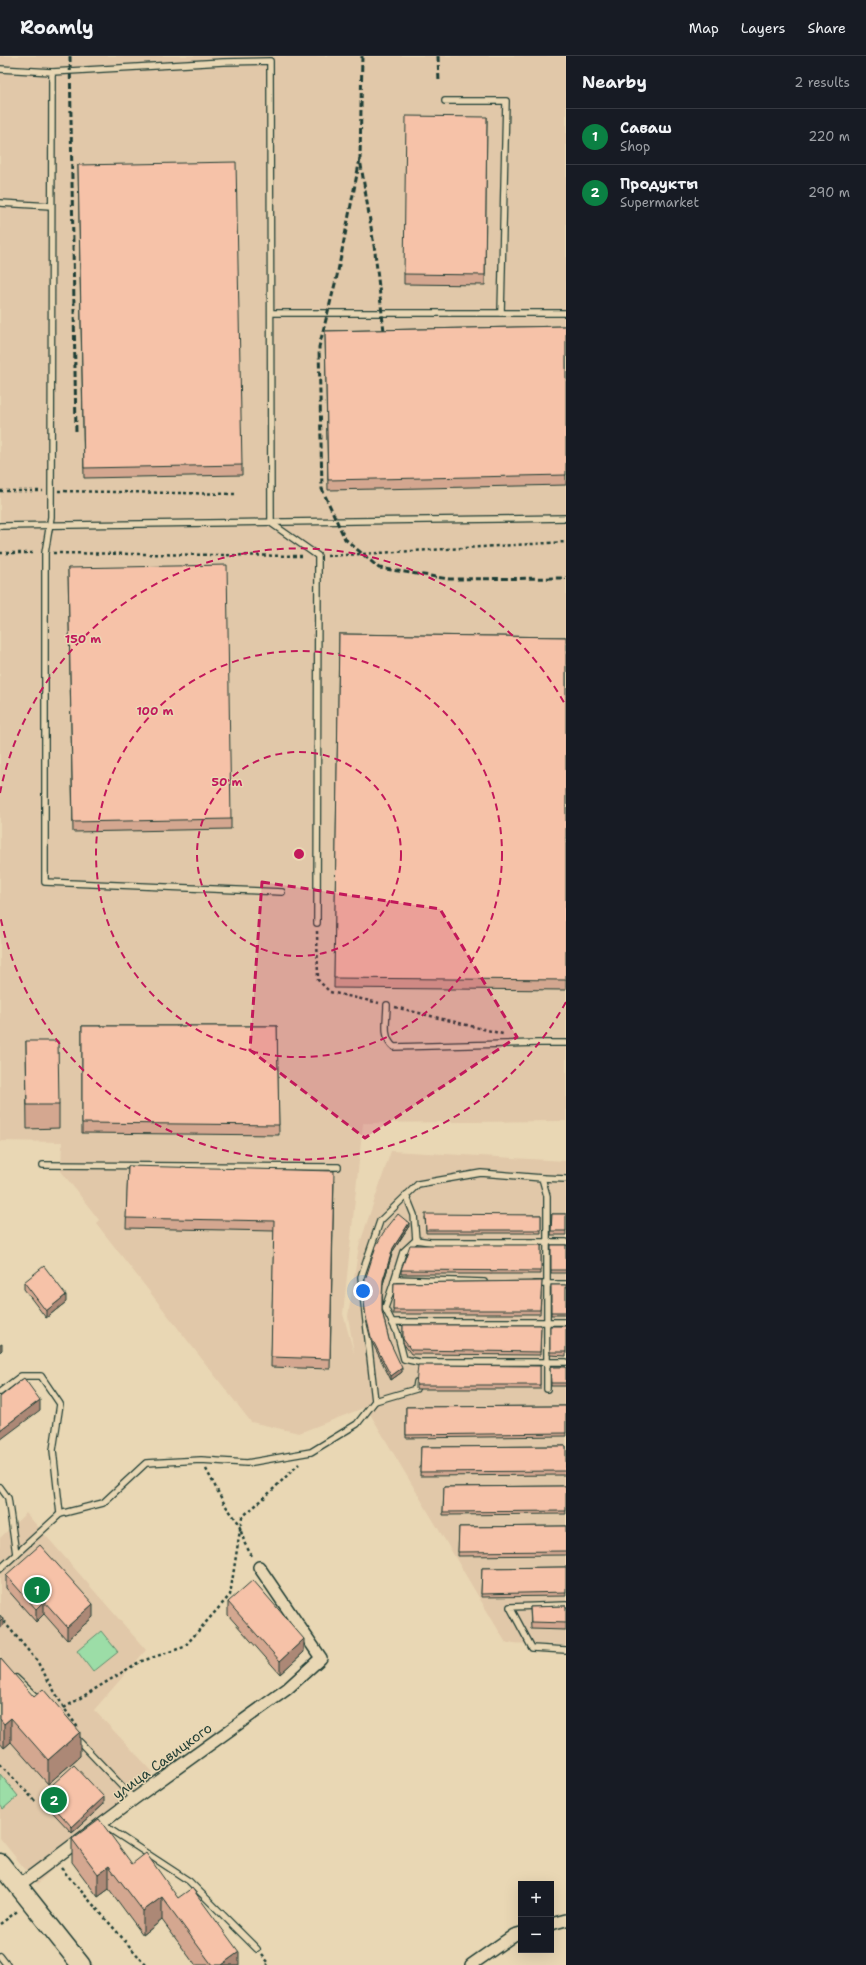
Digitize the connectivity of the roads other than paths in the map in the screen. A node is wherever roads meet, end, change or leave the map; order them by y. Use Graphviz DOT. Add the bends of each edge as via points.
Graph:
graph roads {
  1 [pos="223,59"];
  2 [pos="0,69"];
  3 [pos="52,72"];
  4 [pos="445,101"];
  5 [pos="0,203"];
  6 [pos="51,206"];
  7 [pos="271,314"];
  8 [pos="501,314"];
  9 [pos="566,314"];
  10 [pos="566,518"];
  11 [pos="271,523"];
  12 [pos="0,526"];
  13 [pos="50,526"];
  14 [pos="282,892"];
  15 [pos="317,923"];
  16 [pos="387,1005"];
  17 [pos="566,1044"];
  18 [pos="44,1165"];
  19 [pos="338,1167"];
  20 [pos="542,1178"];
  21 [pos="566,1179"];
  22 [pos="406,1195"];
  23 [pos="416,1240"];
  24 [pos="547,1242"];
  25 [pos="566,1242"];
  26 [pos="488,1282"];
  27 [pos="393,1284"];
  28 [pos="526,1284"];
  29 [pos="547,1284"];
  30 [pos="566,1284"];
  31 [pos="392,1322"];
  32 [pos="547,1322"];
  33 [pos="566,1322"];
  34 [pos="418,1362"];
  35 [pos="547,1362"];
  36 [pos="566,1362"];
  37 [pos="418,1368"];
  38 [pos="417,1375"];
  39 [pos="547,1388"];
  40 [pos="0,1392"];
  41 [pos="374,1401"];
  42 [pos="0,1487"];
  43 [pos="60,1514"];
  44 [pos="16,1554"];
  45 [pos="259,1567"];
  46 [pos="0,1569"];
  47 [pos="566,1605"];
  48 [pos="566,1650"];
  49 [pos="11,1672"];
  50 [pos="42,1704"];
  51 [pos="69,1732"];
  52 [pos="134,1799"];
  53 [pos="102,1824"];
  54 [pos="0,1863"];
  55 [pos="18,1886"];
  56 [pos="566,1920"];
  57 [pos="554,1923"];
  58 [pos="518,1934"];
  59 [pos="257,1949"];
  60 [pos="0,1956"];
  61 [pos="7,1965"];
  62 [pos="81,1965"];
  63 [pos="471,1965"];
  1 -- 3 [label="lane"];
  1 -- 7 [label="lane" via="270,61"];
  2 -- 3 [label="lane"];
  3 -- 6 [label="lane"];
  4 -- 8 [label="lane" via="506,101"];
  5 -- 6 [label="lane"];
  6 -- 13 [label="lane"];
  7 -- 8 [label="lane"];
  7 -- 11 [label="lane"];
  8 -- 9 [label="lane"];
  10 -- 11 [label="lane"];
  11 -- 13 [label="lane"];
  11 -- 15 [label="lane" via="318,556"];
  12 -- 13 [label="lane"];
  13 -- 14 [label="lane" via="45,553 45,882"];
  16 -- 17 [label="lane" via="386,1036 394,1047"];
  18 -- 19 [label="lane"];
  20 -- 21 [label="lane"];
  20 -- 22 [label="lane" via="481,1173 418,1184"];
  20 -- 24 [label="lane" via="547,1196"];
  22 -- 23 [label="lane" via="414,1215"];
  22 -- 41 [label="lane" via="380,1221 361,1277"];
  23 -- 24 [label="lane"];
  23 -- 27 [label="lane" via="403,1252"];
  24 -- 25 [label="lane"];
  24 -- 29 [label="lane"];
  26 -- 27 [label="lane" via="395,1279"];
  27 -- 31 [label="lane" via="385,1308"];
  28 -- 29 [label="lane"];
  29 -- 30 [label="lane"];
  29 -- 32 [label="lane"];
  31 -- 32 [label="lane"];
  31 -- 34 [label="lane" via="404,1359"];
  32 -- 33 [label="lane"];
  32 -- 35 [label="lane"];
  34 -- 35 [label="lane"];
  34 -- 37 [label="lane"];
  35 -- 36 [label="lane"];
  35 -- 39 [label="lane"];
  38 -- 41 [label="lane" via="416,1389"];
  40 -- 43 [label="lane" via="21,1376 41,1376 60,1404 53,1450"];
  41 -- 43 [label="lane" via="357,1424 311,1452 247,1463 201,1460 146,1463 102,1503"];
  42 -- 44 [label="lane" via="8,1498"];
  43 -- 44 [label="lane"];
  44 -- 46 [label="lane"];
  45 -- 52 [label="street, улица Савицкого" via="321,1658 287,1689"];
  47 -- 48 [label="lane" via="510,1607 532,1648"];
  49 -- 50 [label="lane"];
  51 -- 52 [label="lane"];
  52 -- 53 [label="street, улица Савицкого"];
  53 -- 55 [label="street, улица Савицкого"];
  53 -- 59 [label="lane" via="189,1881"];
  54 -- 55 [label="main road"];
  55 -- 62 [label="main road"];
  56 -- 57 [label="street"];
  58 -- 63 [label="street"];
  60 -- 61 [label="lane"];
}
